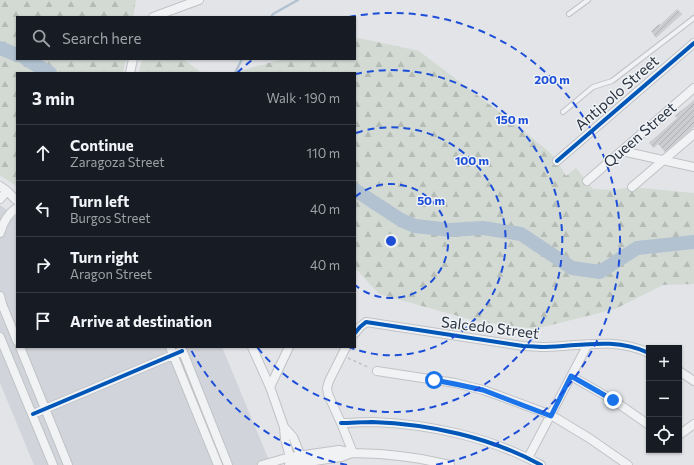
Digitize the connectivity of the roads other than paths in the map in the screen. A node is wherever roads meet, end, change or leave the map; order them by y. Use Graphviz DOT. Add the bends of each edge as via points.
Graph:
graph roads {
  1 [pos="198,0"];
  2 [pos="588,0"];
  3 [pos="569,14"];
  4 [pos="156,16"];
  5 [pos="694,18"];
  6 [pos="694,43"];
  7 [pos="133,60"];
  8 [pos="130,72"];
  9 [pos="694,88"];
  10 [pos="563,112"];
  11 [pos="694,134"];
  12 [pos="622,151"];
  13 [pos="664,160"];
  14 [pos="557,161"];
  15 [pos="694,167"];
  16 [pos="587,181"];
  17 [pos="632,187"];
  18 [pos="3,189"];
  19 [pos="16,196"];
  20 [pos="0,199"];
  21 [pos="16,200"];
  22 [pos="16,209"];
  23 [pos="3,217"];
  24 [pos="0,233"];
  25 [pos="0,296"];
  26 [pos="356,332"];
  27 [pos="0,337"];
  28 [pos="16,339"];
  29 [pos="588,344"];
  30 [pos="20,348"];
  31 [pos="170,348"];
  32 [pos="252,348"];
  33 [pos="289,348"];
  34 [pos="346,348"];
  35 [pos="182,349"];
  36 [pos="646,352"];
  37 [pos="173,355"];
  38 [pos="377,371"];
  39 [pos="682,373"];
  40 [pos="571,376"];
  41 [pos="694,380"];
  42 [pos="270,387"];
  43 [pos="46,409"];
  44 [pos="33,414"];
  45 [pos="551,416"];
  46 [pos="341,423"];
  47 [pos="646,423"];
  48 [pos="694,424"];
  49 [pos="284,428"];
  50 [pos="682,434"];
  51 [pos="353,453"];
  52 [pos="528,458"];
  53 [pos="302,459"];
  54 [pos="290,462"];
  55 [pos="53,465"];
  56 [pos="68,465"];
  57 [pos="218,465"];
  58 [pos="228,465"];
  59 [pos="262,465"];
  60 [pos="450,465"];
  61 [pos="541,465"];
  62 [pos="628,465"];
  1 -- 4 [label="street"];
  2 -- 3 [label="lane"];
  5 -- 10 [label="lane" via="612,81 593,87"];
  6 -- 14 [label="street, Antipolo Street"];
  7 -- 8 [label="street"];
  9 -- 12 [label="street, Queen Street"];
  11 -- 13 [label="street"];
  12 -- 13 [label="street"];
  12 -- 16 [label="street, Queen Street"];
  13 -- 15 [label="street"];
  13 -- 17 [label="street"];
  18 -- 19 [label="street"];
  18 -- 20 [label="street"];
  18 -- 21 [label="street"];
  22 -- 23 [label="street"];
  23 -- 24 [label="street"];
  25 -- 28 [label="street"];
  26 -- 29 [label="street, Salcedo Street" via="366,322 523,346"];
  27 -- 44 [label="street"];
  29 -- 36 [label="street, Salcedo Street" via="627,345"];
  29 -- 40 [label="street"];
  30 -- 43 [label="street"];
  31 -- 37 [label="street"];
  32 -- 42 [label="street"];
  33 -- 42 [label="street"];
  34 -- 46 [label="street" via="327,388"];
  35 -- 37 [label="street"];
  35 -- 58 [label="street"];
  37 -- 43 [label="street"];
  37 -- 57 [label="street"];
  38 -- 45 [label="street" via="483,390"];
  39 -- 41 [label="street"];
  40 -- 45 [label="street"];
  40 -- 47 [label="street"];
  42 -- 49 [label="street"];
  43 -- 44 [label="street"];
  43 -- 56 [label="street"];
  44 -- 55 [label="street"];
  45 -- 52 [label="street"];
  45 -- 62 [label="street"];
  46 -- 51 [label="street"];
  46 -- 52 [label="street" via="371,422 446,431 482,440"];
  48 -- 50 [label="street"];
  49 -- 53 [label="street" via="294,437"];
  49 -- 54 [label="street"];
  51 -- 53 [label="street" via="339,450"];
  51 -- 60 [label="street" via="400,456"];
  52 -- 61 [label="street"];
  53 -- 54 [label="street"];
  54 -- 59 [label="street"];
}
